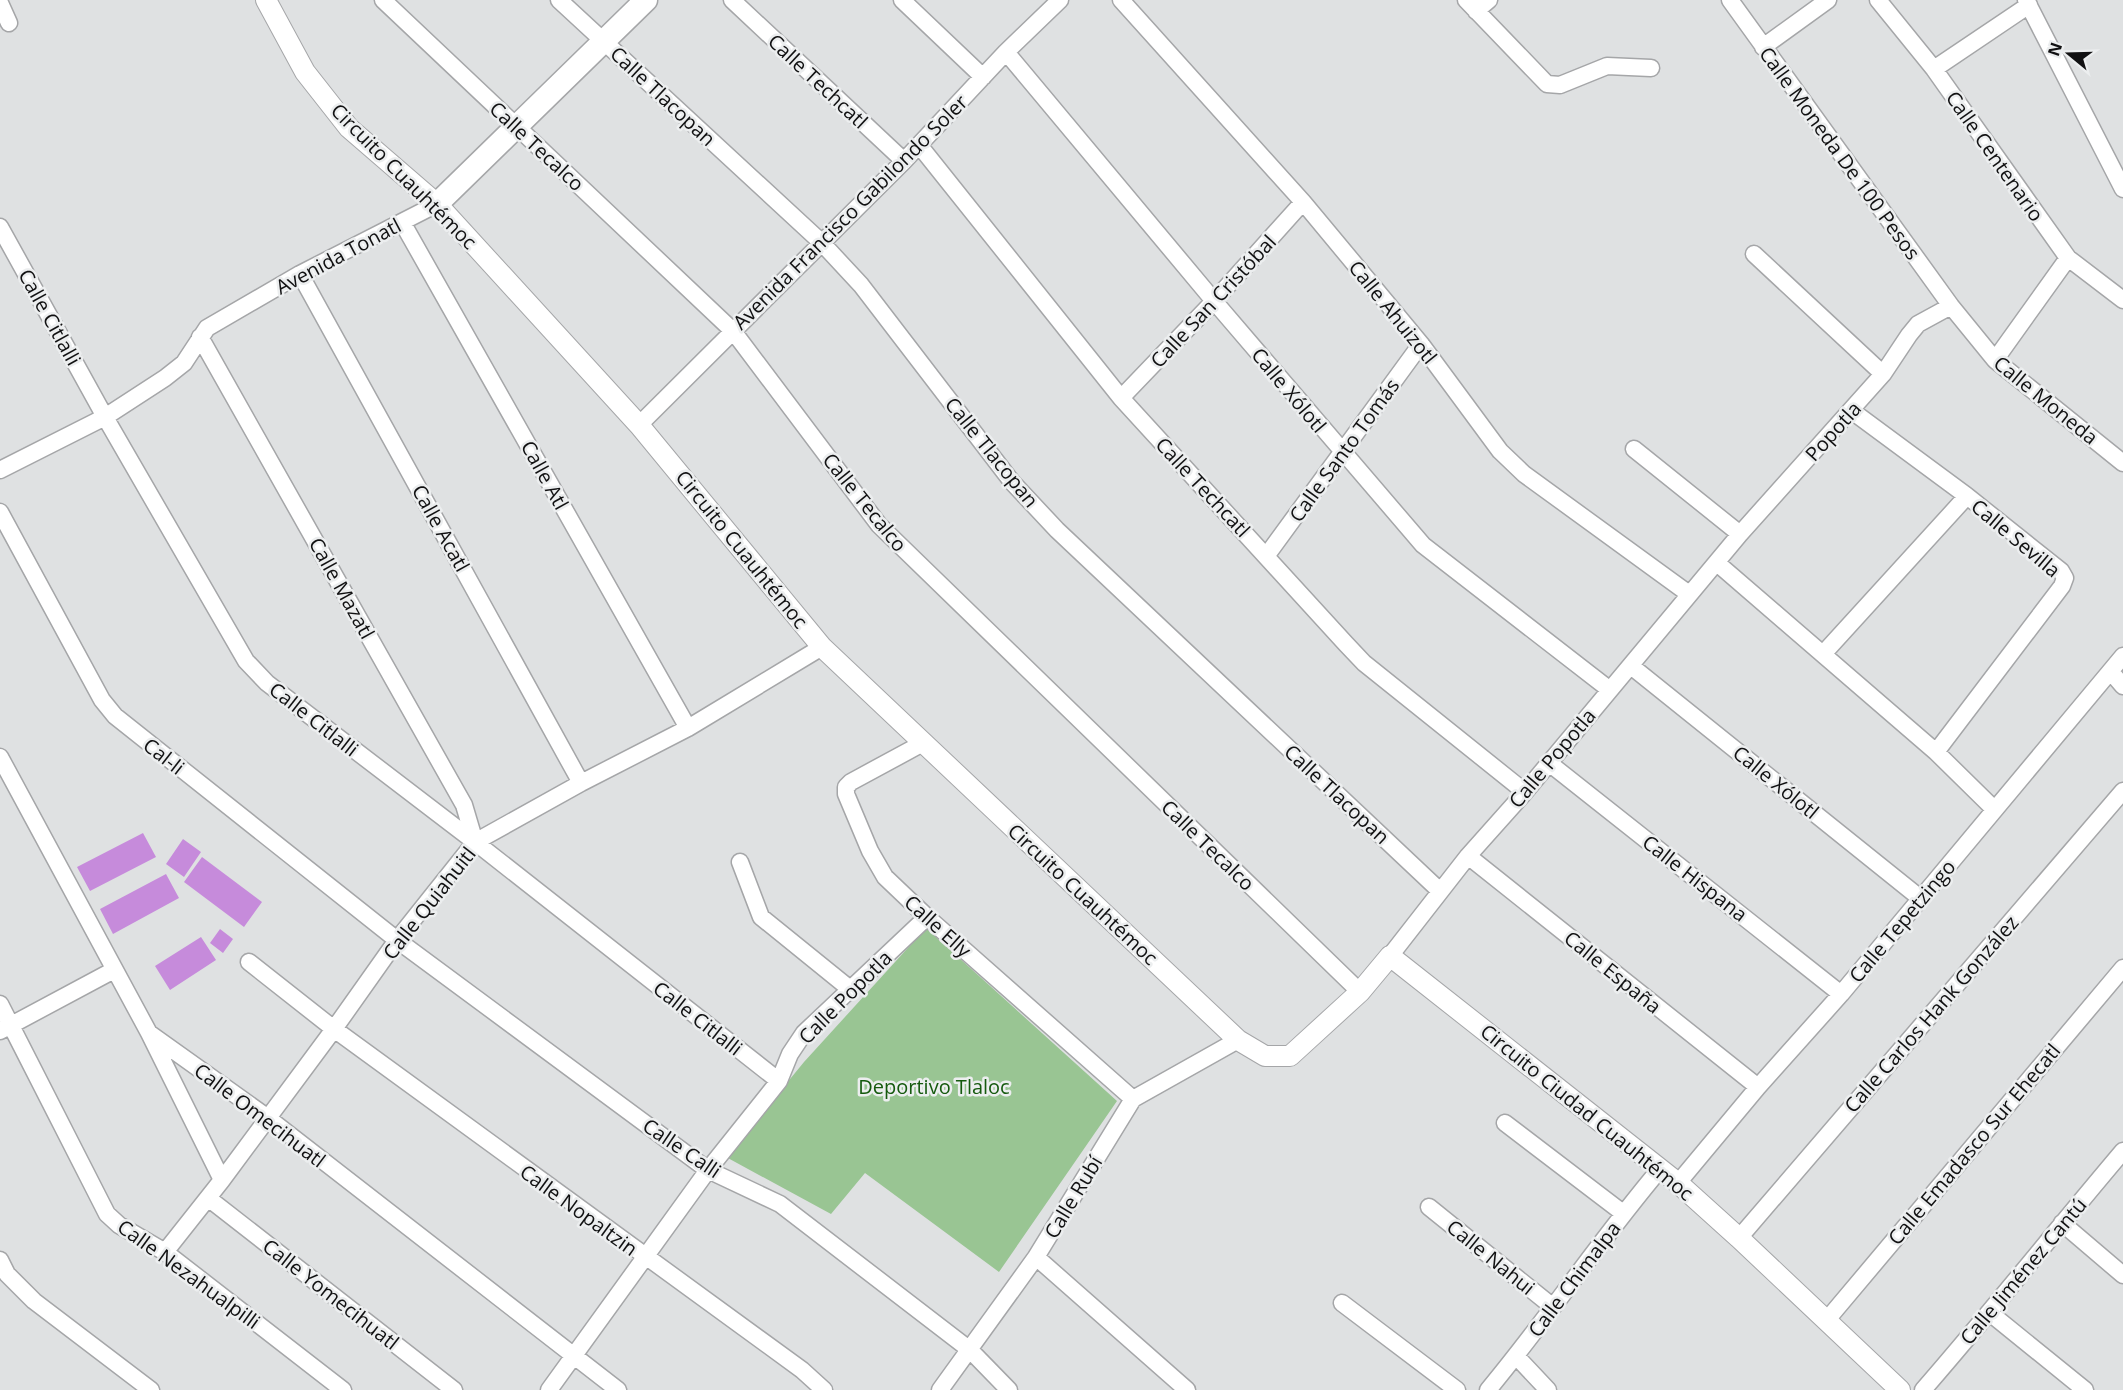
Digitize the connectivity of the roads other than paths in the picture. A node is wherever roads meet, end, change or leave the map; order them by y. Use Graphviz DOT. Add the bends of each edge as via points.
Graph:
graph roads {
  1 [pos="266,0"];
  2 [pos="383,0"];
  3 [pos="558,0"];
  4 [pos="646,0"];
  5 [pos="732,0"];
  6 [pos="902,0"];
  7 [pos="1060,0"];
  8 [pos="1121,0"];
  9 [pos="1730,0"];
  10 [pos="1828,0"];
  11 [pos="1878,0"];
  12 [pos="0,3"];
  13 [pos="2028,3"];
  14 [pos="1477,4"];
  15 [pos="9,23"];
  16 [pos="604,42"];
  17 [pos="1763,46"];
  18 [pos="1006,52"];
  19 [pos="1651,68"];
  20 [pos="1934,69"];
  21 [pos="982,77"];
  22 [pos="516,126"];
  23 [pos="919,145"];
  24 [pos="904,162"];
  25 [pos="2123,189"];
  26 [pos="1303,202"];
  27 [pos="437,204"];
  28 [pos="402,222"];
  29 [pos="0,227"];
  30 [pos="821,242"];
  31 [pos="1754,254"];
  32 [pos="2068,258"];
  33 [pos="300,274"];
  34 [pos="2123,300"];
  35 [pos="1214,301"];
  36 [pos="1951,306"];
  37 [pos="733,331"];
  38 [pos="200,337"];
  39 [pos="1421,344"];
  40 [pos="1995,360"];
  41 [pos="1883,374"];
  42 [pos="1121,398"];
  43 [pos="1852,411"];
  44 [pos="105,417"];
  45 [pos="639,425"];
  46 [pos="1634,449"];
  47 [pos="1342,453"];
  48 [pos="2123,463"];
  49 [pos="0,470"];
  50 [pos="1967,496"];
  51 [pos="0,512"];
  52 [pos="1740,534"];
  53 [pos="1267,555"];
  54 [pos="1717,563"];
  55 [pos="1689,594"];
  56 [pos="822,647"];
  57 [pos="1823,654"];
  58 [pos="2123,656"];
  59 [pos="1631,666"];
  60 [pos="2111,672"];
  61 [pos="2123,686"];
  62 [pos="1610,690"];
  63 [pos="688,728"];
  64 [pos="923,743"];
  65 [pos="1936,752"];
  66 [pos="0,757"];
  67 [pos="1549,763"];
  68 [pos="582,783"];
  69 [pos="2123,790"];
  70 [pos="1525,792"];
  71 [pos="1994,809"];
  72 [pos="475,842"];
  73 [pos="1468,856"];
  74 [pos="740,862"];
  75 [pos="1440,891"];
  76 [pos="1920,897"];
  77 [pos="927,917"];
  78 [pos="397,940"];
  79 [pos="1390,956"];
  80 [pos="249,962"];
  81 [pos="2123,968"];
  82 [pos="114,970"];
  83 [pos="850,989"];
  84 [pos="1360,992"];
  85 [pos="1841,994"];
  86 [pos="0,1004"];
  87 [pos="5,1028"];
  88 [pos="334,1029"];
  89 [pos="149,1033"];
  90 [pos="1238,1040"];
  91 [pos="779,1082"];
  92 [pos="1758,1088"];
  93 [pos="1133,1099"];
  94 [pos="268,1118"];
  95 [pos="1505,1123"];
  96 [pos="2123,1151"];
  97 [pos="1660,1169"];
  98 [pos="708,1170"];
  99 [pos="222,1180"];
  100 [pos="1678,1183"];
  101 [pos="208,1198"];
  102 [pos="1429,1207"];
  103 [pos="1623,1213"];
  104 [pos="2062,1223"];
  105 [pos="1739,1238"];
  106 [pos="165,1252"];
  107 [pos="1036,1257"];
  108 [pos="646,1258"];
  109 [pos="0,1260"];
  110 [pos="2123,1275"];
  111 [pos="1342,1303"];
  112 [pos="1553,1307"];
  113 [pos="1990,1313"];
  114 [pos="1826,1321"];
  115 [pos="970,1350"];
  116 [pos="575,1356"];
  117 [pos="1516,1356"];
  118 [pos="151,1390"];
  119 [pos="343,1390"];
  120 [pos="454,1390"];
  121 [pos="549,1390"];
  122 [pos="618,1390"];
  123 [pos="824,1390"];
  124 [pos="940,1390"];
  125 [pos="1009,1390"];
  126 [pos="1187,1390"];
  127 [pos="1457,1390"];
  128 [pos="1488,1390"];
  129 [pos="1548,1390"];
  130 [pos="1900,1390"];
  131 [pos="1923,1390"];
  132 [pos="2085,1390"];
  1 -- 27 [label="street, Circuito Cuauhtémoc" via="305,72 350,128"];
  2 -- 22 [label="street, Calle Tecalco"];
  3 -- 16 [label="street, Calle Tlacopan"];
  4 -- 16 [label="main road, Avenida Tonatl"];
  5 -- 24 [label="street, Calle Techcatl"];
  6 -- 21 [label="street"];
  7 -- 18 [label="street, Avenida Francisco Gabilondo Soler"];
  8 -- 26 [label="street, Calle Ahuizotl"];
  9 -- 17 [label="street, Calle Moneda De 100 Pesos"];
  10 -- 17 [label="street"];
  11 -- 20 [label="street, Calle Centenario"];
  12 -- 15 [label="street"];
  13 -- 20 [label="street"];
  13 -- 25 [label="street"];
  14 -- 19 [label="street" via="1547,84 1560,85 1607,66"];
  16 -- 22 [label="main road, Avenida Tonatl"];
  16 -- 30 [label="street, Calle Tlacopan"];
  17 -- 36 [label="street, Calle Moneda De 100 Pesos"];
  18 -- 21 [label="street, Avenida Francisco Gabilondo Soler"];
  18 -- 35 [label="street, Calle Xólotl"];
  20 -- 32 [label="street, Calle Centenario"];
  21 -- 23 [label="street, Avenida Francisco Gabilondo Soler"];
  22 -- 27 [label="main road, Avenida Tonatl"];
  22 -- 37 [label="street, Calle Tecalco"];
  23 -- 24 [label="street, Avenida Francisco Gabilondo Soler"];
  23 -- 42 [label="street, Calle Techcatl"];
  24 -- 30 [label="street, Avenida Francisco Gabilondo Soler"];
  26 -- 35 [label="street, Calle San Cristóbal"];
  26 -- 39 [label="street, Calle Ahuizotl"];
  27 -- 28 [label="street, Avenida Tonatl"];
  27 -- 45 [label="street, Circuito Cuauhtémoc"];
  28 -- 33 [label="street, Avenida Tonatl"];
  28 -- 63 [label="street, Calle Atl"];
  29 -- 44 [label="street, Calle Citlalli"];
  30 -- 37 [label="street, Avenida Francisco Gabilondo Soler"];
  30 -- 75 [label="street, Calle Tlacopan" via="861,285 1012,482 1057,530"];
  31 -- 41 [label="street"];
  32 -- 34 [label="street, Calle Centenario"];
  32 -- 40 [label="street"];
  33 -- 38 [label="street, Avenida Tonatl" via="207,328"];
  33 -- 68 [label="street, Calle Acatl"];
  35 -- 42 [label="street, Calle San Cristóbal"];
  35 -- 47 [label="street, Calle Xólotl"];
  36 -- 40 [label="street, Calle Moneda"];
  36 -- 41 [label="street, Popotla" via="1918,324"];
  37 -- 45 [label="street, Avenida Francisco Gabilondo Soler"];
  37 -- 84 [label="street, Calle Tecalco" via="879,525"];
  38 -- 44 [label="street, Avenida Tonatl" via="184,363"];
  38 -- 72 [label="street, Calle Mazatl" via="464,805"];
  39 -- 47 [label="street, Calle Santo Tomás"];
  39 -- 55 [label="street, Calle Ahuizotl" via="1500,451 1524,474"];
  40 -- 48 [label="street, Calle Moneda"];
  41 -- 43 [label="street, Popotla"];
  42 -- 53 [label="street, Calle Techcatl"];
  43 -- 50 [label="street, Calle Sevilla"];
  43 -- 52 [label="street, Popotla"];
  44 -- 49 [label="street, Avenida Tonatl"];
  44 -- 72 [label="street, Calle Citlalli" via="246,661 267,683"];
  45 -- 56 [label="street, Circuito Cuauhtémoc"];
  46 -- 52 [label="street"];
  47 -- 53 [label="street, Calle Santo Tomás"];
  47 -- 62 [label="street, Calle Xólotl" via="1423,545"];
  50 -- 57 [label="street"];
  50 -- 65 [label="street, Calle Sevilla" via="2065,578"];
  51 -- 78 [label="street, Cal-li" via="102,700 115,717"];
  52 -- 54 [label="street, Popotla"];
  53 -- 70 [label="street, Calle Techcatl" via="1364,663"];
  54 -- 55 [label="street, Calle Popotla"];
  54 -- 57 [label="street"];
  55 -- 59 [label="street, Calle Popotla"];
  56 -- 63 [label="street, Calle Quiahuitl"];
  56 -- 64 [label="street, Circuito Cuauhtémoc"];
  57 -- 65 [label="street"];
  58 -- 60 [label="street, Calle Tepetzingo"];
  59 -- 62 [label="street, Calle Popotla"];
  59 -- 76 [label="street, Calle Xólotl"];
  60 -- 61 [label="street"];
  60 -- 71 [label="street, Calle Tepetzingo"];
  62 -- 67 [label="street, Calle Popotla"];
  63 -- 68 [label="street, Calle Quiahuitl"];
  64 -- 77 [label="street, Calle Elly" via="851,783 846,794 885,877"];
  64 -- 90 [label="street, Circuito Cuauhtémoc"];
  65 -- 71 [label="street"];
  66 -- 82 [label="street, Calle Omecihuatl"];
  67 -- 70 [label="street, Calle Popotla"];
  67 -- 85 [label="street, Calle Hispana"];
  68 -- 72 [label="street, Calle Quiahuitl"];
  69 -- 105 [label="street, Calle Carlos Hank González"];
  70 -- 73 [label="street, Calle Popotla"];
  71 -- 76 [label="street, Calle Tepetzingo"];
  72 -- 78 [label="street, Calle Quiahuitl"];
  72 -- 91 [label="street, Calle Citlalli"];
  73 -- 75 [label="street, Calle Popotla"];
  73 -- 92 [label="street, Calle España"];
  74 -- 83 [label="street" via="761,917"];
  75 -- 79 [label="street, Calle Popotla"];
  76 -- 85 [label="street, Calle Tepetzingo"];
  77 -- 83 [label="street, Calle Popotla"];
  77 -- 93 [label="street, Calle Elly"];
  78 -- 88 [label="street, Calle Quiahuitl"];
  78 -- 98 [label="street, Calle Calli"];
  79 -- 84 [label="street"];
  79 -- 97 [label="street, Circuito Ciudad Cuauhtémoc"];
  80 -- 88 [label="street, Calle Nopaltzin"];
  81 -- 114 [label="street, Calle Emadasco Sur Ehecatl"];
  82 -- 87 [label="street"];
  82 -- 89 [label="street, Calle Omecihuatl"];
  83 -- 91 [label="street, Calle Popotla" via="804,1033"];
  84 -- 90 [label="street, Circuito Cuauhtémoc" via="1290,1056 1265,1056"];
  85 -- 92 [label="street, Calle Tepetzingo"];
  86 -- 87 [label="street, Calle Nezahualpilli"];
  87 -- 106 [label="street, Calle Nezahualpilli" via="107,1214"];
  88 -- 94 [label="street, Calle Quiahuitl"];
  88 -- 108 [label="street, Calle Nopaltzin"];
  89 -- 94 [label="street, Calle Omecihuatl"];
  89 -- 99 [label="street"];
  90 -- 93 [label="street, Calle Rubí"];
  91 -- 98 [label="street, Calle Popotla"];
  92 -- 100 [label="street, Calle Tepetzingo"];
  93 -- 107 [label="street, Calle Rubí"];
  94 -- 99 [label="street, Calle Quiahuitl"];
  94 -- 116 [label="street, Calle Omecihuatl"];
  95 -- 103 [label="street"];
  96 -- 104 [label="street, Calle Jiménez Cantú"];
  97 -- 100 [label="street, Circuito Ciudad Cuauhtémoc"];
  97 -- 103 [label="street, Calle Chimalpa"];
  98 -- 108 [label="street, Calle Popotla"];
  98 -- 115 [label="street, Calle Calli" via="780,1204"];
  99 -- 101 [label="street, Calle Quiahuitl"];
  100 -- 105 [label="street, Circuito Ciudad Cuauhtémoc"];
  101 -- 106 [label="street, Calle Quiahuitl"];
  101 -- 120 [label="street, Calle Yomecihuatl"];
  102 -- 112 [label="street, Calle Nahui"];
  103 -- 112 [label="street, Calle Chimalpa"];
  104 -- 110 [label="street"];
  104 -- 113 [label="street, Calle Jiménez Cantú"];
  105 -- 114 [label="street, Circuito Ciudad Cuauhtémoc"];
  106 -- 119 [label="street, Calle Nezahualpilli"];
  107 -- 115 [label="street, Calle Rubí"];
  107 -- 126 [label="street"];
  108 -- 116 [label="street, Calle Popotla"];
  108 -- 123 [label="street, Calle Nopaltzin"];
  109 -- 118 [label="street" via="7,1274 34,1301"];
  111 -- 127 [label="street"];
  112 -- 117 [label="street, Calle Chimalpa"];
  113 -- 131 [label="street, Calle Jiménez Cantú"];
  113 -- 132 [label="street"];
  114 -- 130 [label="street, Circuito Ciudad Cuauhtémoc"];
  115 -- 124 [label="street, Calle Rubí"];
  115 -- 125 [label="street, Calle Calli"];
  116 -- 121 [label="street, Calle Popotla"];
  116 -- 122 [label="street, Calle Omecihuatl"];
  117 -- 128 [label="street, Calle Chimalpa"];
  117 -- 129 [label="street"];
}
